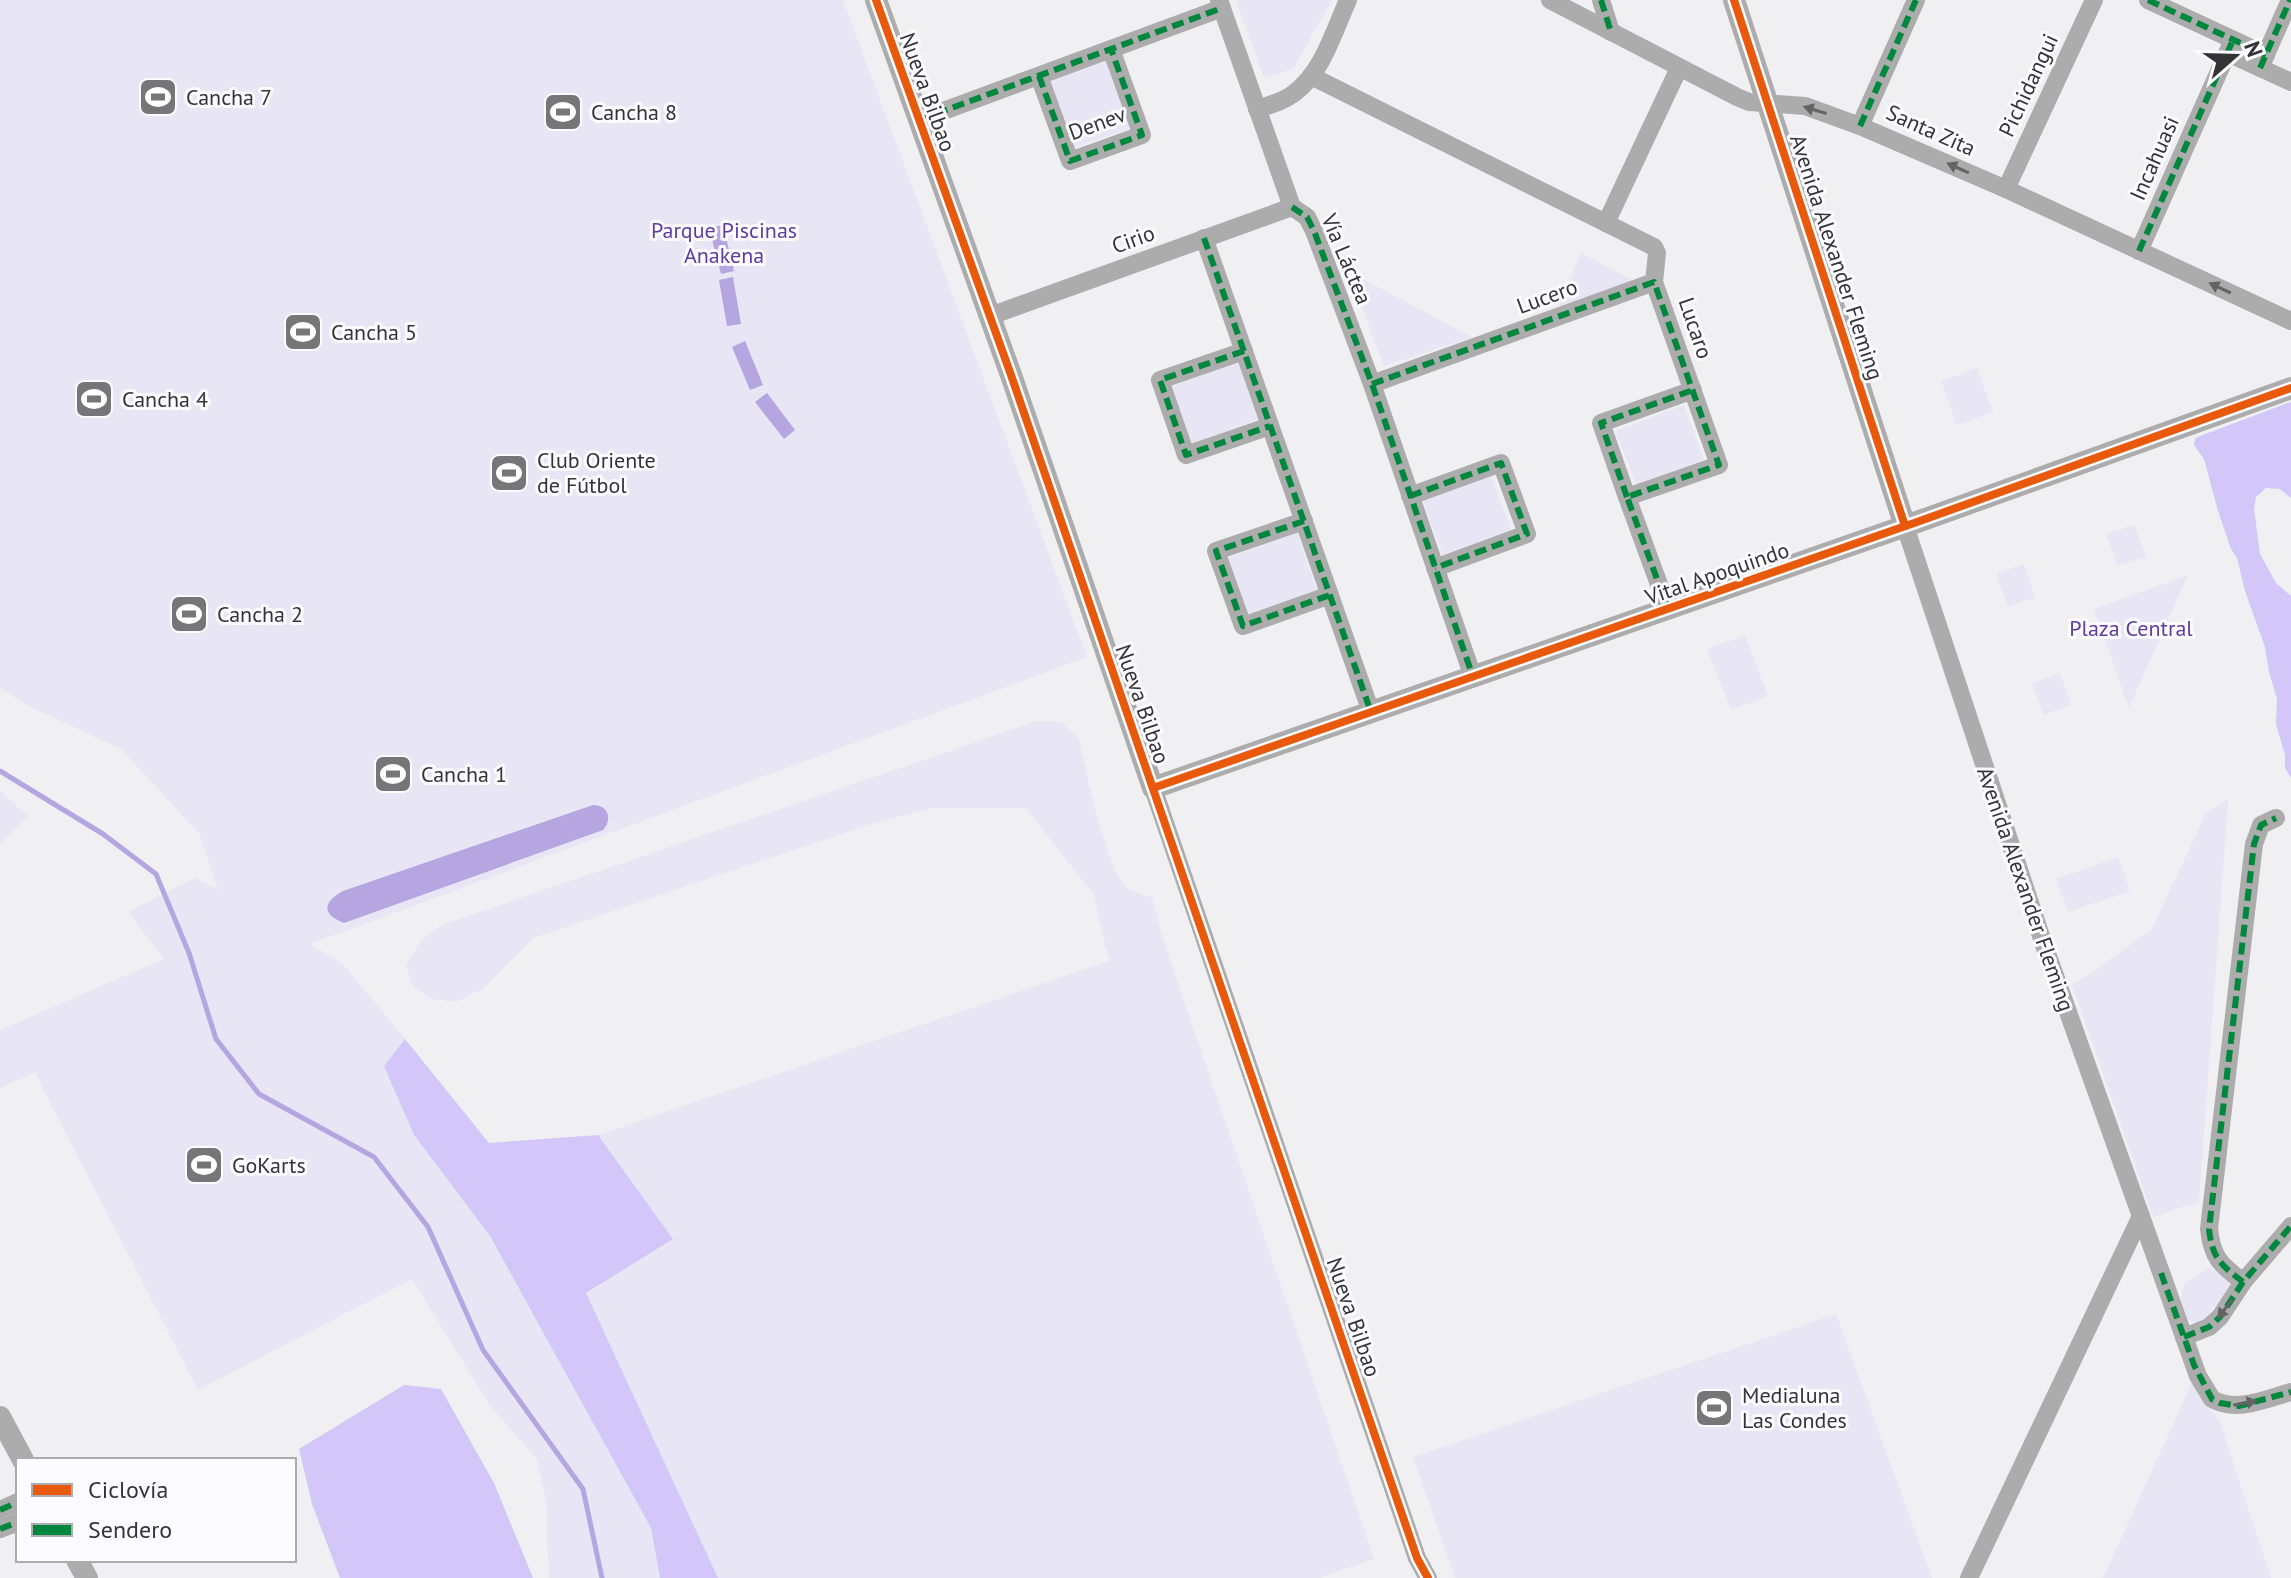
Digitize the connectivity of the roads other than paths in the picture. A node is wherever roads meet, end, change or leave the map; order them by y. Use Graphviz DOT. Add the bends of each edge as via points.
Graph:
graph roads {
  1 [pos="876,0"];
  2 [pos="1348,0"];
  3 [pos="1550,0"];
  4 [pos="1601,0"];
  5 [pos="1734,0"];
  6 [pos="1916,0"];
  7 [pos="2094,0"];
  8 [pos="2148,0"];
  9 [pos="2290,0"];
  10 [pos="1220,4"];
  11 [pos="1611,32"];
  12 [pos="2230,46"];
  13 [pos="1111,49"];
  14 [pos="2263,61"];
  15 [pos="1679,68"];
  16 [pos="1039,76"];
  17 [pos="1311,76"];
  18 [pos="2291,82"];
  19 [pos="1768,103"];
  20 [pos="1257,109"];
  21 [pos="919,120"];
  22 [pos="1860,126"];
  23 [pos="2006,189"];
  24 [pos="1292,207"];
  25 [pos="1606,223"];
  26 [pos="1204,238"];
  27 [pos="2139,251"];
  28 [pos="1654,282"];
  29 [pos="990,316"];
  30 [pos="2291,321"];
  31 [pos="1244,351"];
  32 [pos="1372,384"];
  33 [pos="2291,388"];
  34 [pos="1693,390"];
  35 [pos="1270,426"];
  36 [pos="1410,496"];
  37 [pos="1627,497"];
  38 [pos="1304,521"];
  39 [pos="1905,526"];
  40 [pos="1435,568"];
  41 [pos="1330,595"];
  42 [pos="1668,609"];
  43 [pos="1473,677"];
  44 [pos="1371,712"];
  45 [pos="1153,788"];
  46 [pos="2276,818"];
  47 [pos="2141,1216"];
  48 [pos="2291,1226"];
  49 [pos="2243,1282"];
  50 [pos="2184,1337"];
  51 [pos="2291,1392"];
  52 [pos="0,1417"];
  53 [pos="22,1458"];
  54 [pos="1428,1578"];
  55 [pos="1969,1578"];
  1 -- 21 [label="street, Nueva Bilbao"];
  2 -- 17 [label="street"];
  3 -- 11 [label="street, Santa Zita"];
  4 -- 11 [label="street"];
  5 -- 19 [label="street, Avenida Alexander Fleming"];
  6 -- 22 [label="street"];
  7 -- 23 [label="street, Pichidangui"];
  8 -- 12 [label="street"];
  9 -- 14 [label="street"];
  10 -- 13 [label="street"];
  10 -- 20 [label="street, Vía Láctea"];
  11 -- 15 [label="street, Santa Zita"];
  12 -- 14 [label="street"];
  12 -- 27 [label="street, Incahuasi"];
  13 -- 16 [label="street"];
  13 -- 16 [label="street, Denev" via="1142,135 1070,161"];
  14 -- 18 [label="street"];
  15 -- 19 [label="street, Santa Zita" via="1749,102"];
  15 -- 25 [label="street"];
  16 -- 21 [label="street"];
  17 -- 20 [label="street" via="1297,92"];
  17 -- 25 [label="street"];
  22 -- 19 [label="street, Santa Zita, one-way" via="1805,106"];
  19 -- 39 [label="street, Avenida Alexander Fleming"];
  20 -- 24 [label="street, Vía Láctea"];
  21 -- 29 [label="street, Nueva Bilbao"];
  23 -- 22 [label="street, Santa Zita, one-way"];
  23 -- 27 [label="street, Santa Zita"];
  24 -- 26 [label="street, Cirio"];
  24 -- 32 [label="street, Vía Láctea" via="1307,217 1314,231"];
  25 -- 28 [label="street" via="1654,247"];
  26 -- 29 [label="street, Cirio"];
  26 -- 31 [label="street"];
  30 -- 27 [label="street, Santa Zita, one-way"];
  28 -- 32 [label="street, Lucero"];
  28 -- 34 [label="street, Lucaro"];
  29 -- 45 [label="street, Nueva Bilbao"];
  31 -- 35 [label="street"];
  31 -- 35 [label="street" via="1160,380 1175,425 1186,455"];
  32 -- 36 [label="street, Vía Láctea"];
  33 -- 39 [label="street, Vital Apoquindo"];
  34 -- 37 [label="street, Lucaro" via="1601,423"];
  34 -- 37 [label="street, Lucaro" via="1719,465"];
  35 -- 38 [label="street"];
  36 -- 40 [label="street, Vía Láctea"];
  36 -- 40 [label="street" via="1501,463 1527,534"];
  37 -- 42 [label="street, Lucaro"];
  38 -- 41 [label="street"];
  38 -- 41 [label="street" via="1216,551 1243,626"];
  39 -- 42 [label="street, Vital Apoquindo"];
  39 -- 47 [label="street, Avenida Alexander Fleming" via="2043,942"];
  40 -- 43 [label="street, Vía Láctea"];
  41 -- 44 [label="street"];
  42 -- 43 [label="street, Vital Apoquindo"];
  43 -- 44 [label="street, Vital Apoquindo"];
  44 -- 45 [label="street, Vital Apoquindo"];
  45 -- 54 [label="street, Nueva Bilbao"];
  46 -- 49 [label="street" via="2261,825 2254,844 2209,1229 2214,1254"];
  47 -- 50 [label="street, Avenida Alexander Fleming"];
  47 -- 55 [label="street"];
  48 -- 49 [label="street"];
  49 -- 50 [label="street, one-way" via="2220,1317"];
  50 -- 51 [label="street, Avenida Alexander Fleming, one-way" via="2212,1399 2239,1406"];
  52 -- 53 [label="street"];
}
